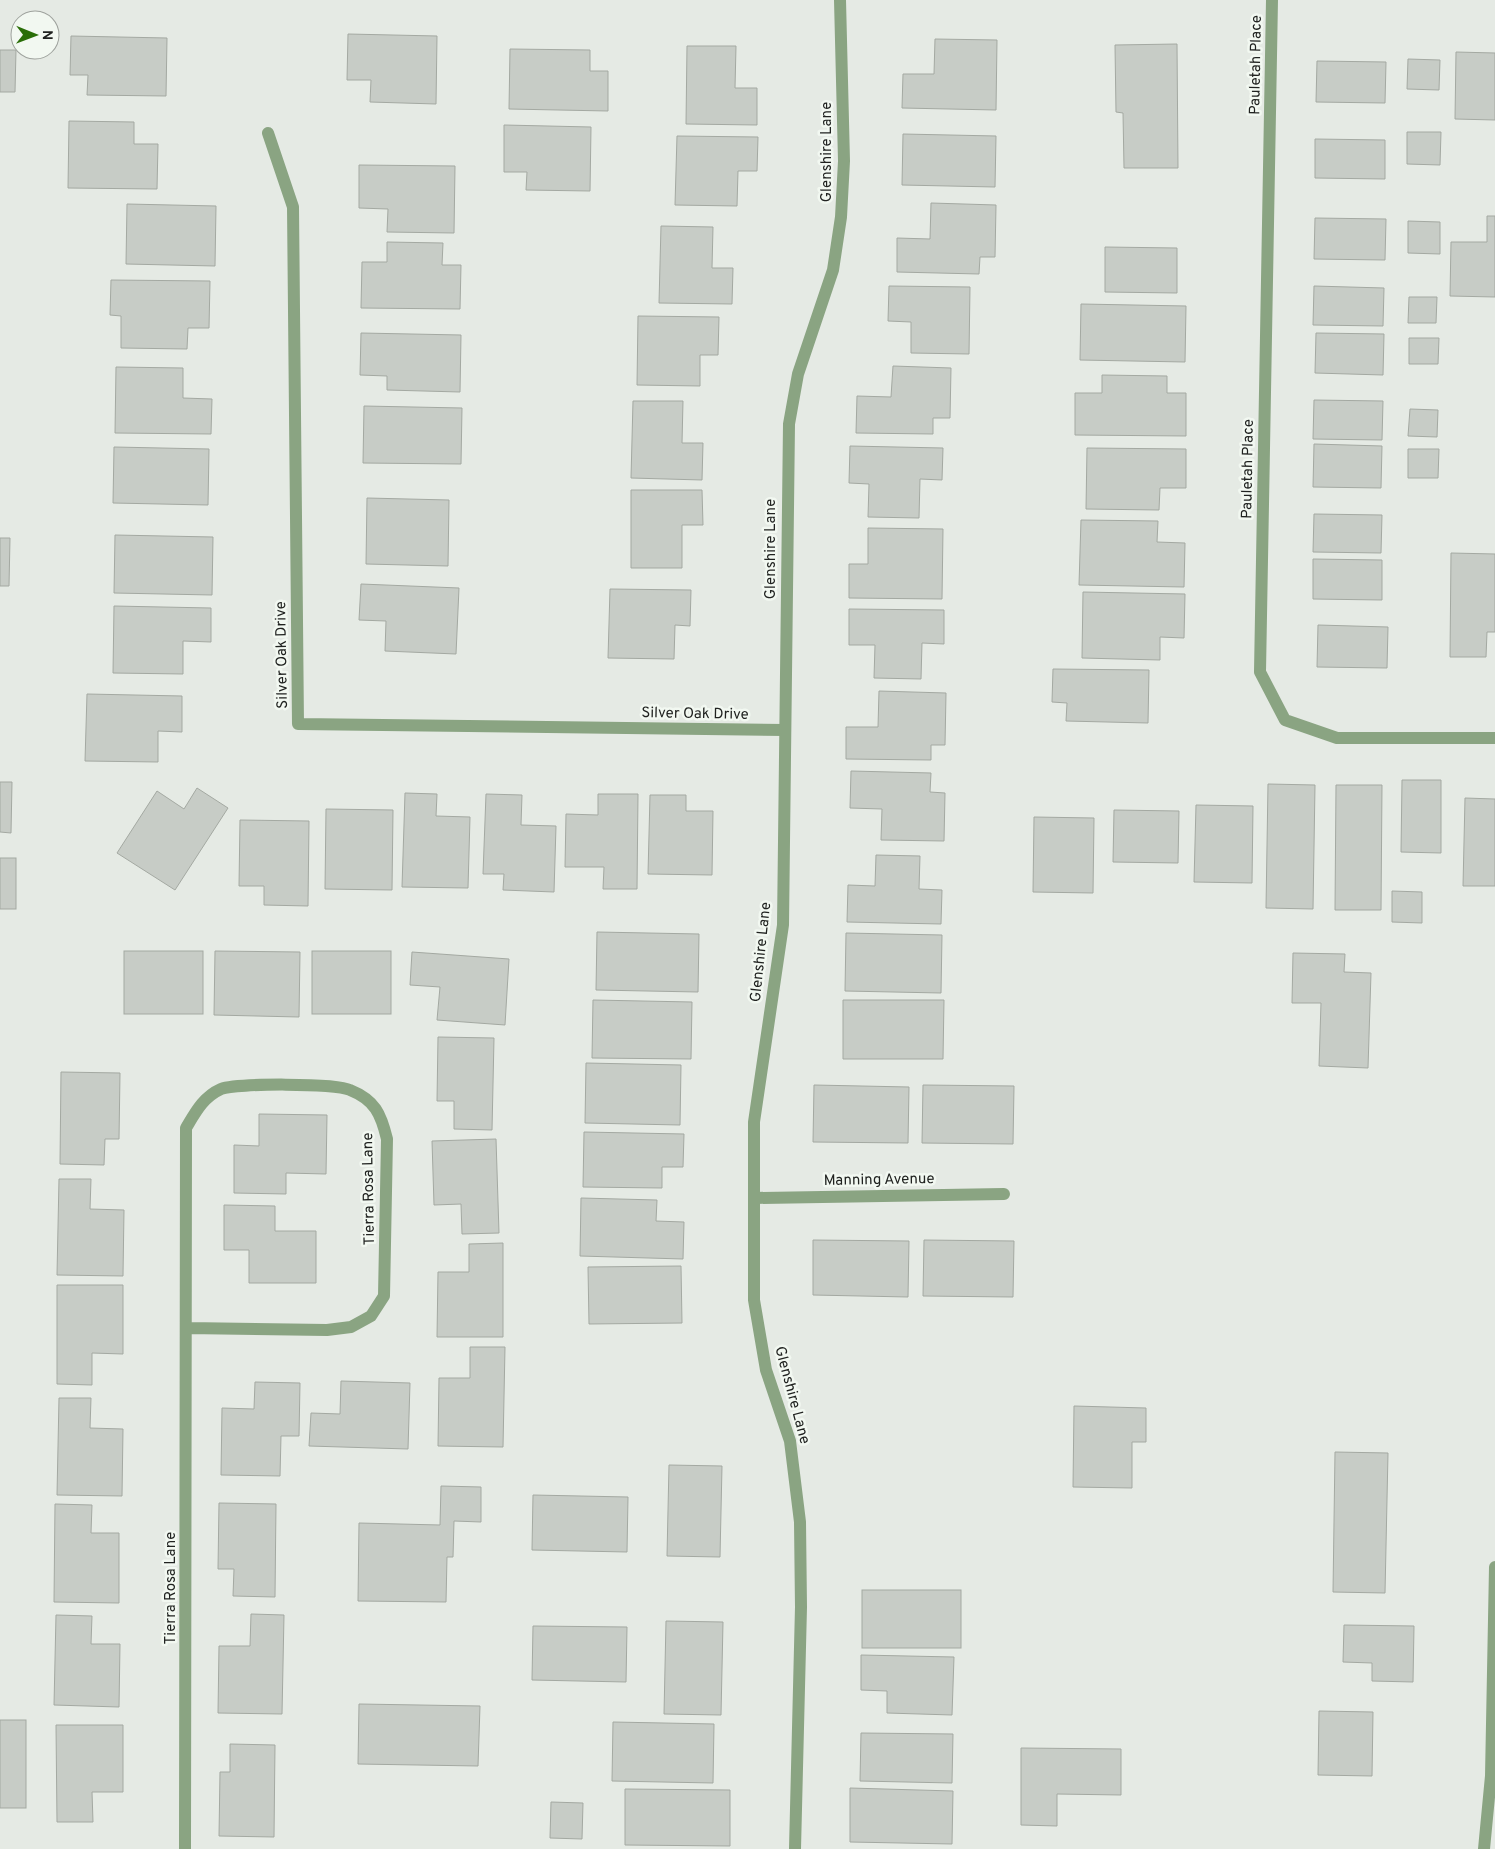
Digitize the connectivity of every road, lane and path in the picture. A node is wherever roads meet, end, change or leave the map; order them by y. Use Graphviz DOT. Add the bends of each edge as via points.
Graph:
graph roads {
  1 [pos="840,0"];
  2 [pos="1272,0"];
  3 [pos="268,133"];
  4 [pos="785,730"];
  5 [pos="1495,738"];
  6 [pos="1004,1194"];
  7 [pos="755,1198"];
  8 [pos="187,1328"];
  9 [pos="1495,1567"];
  10 [pos="185,1849"];
  11 [pos="795,1849"];
  12 [pos="1484,1849"];
  1 -- 4 [label="street, Glenshire Lane" via="844,161 841,218 833,270 798,374 789,424"];
  2 -- 5 [label="street, Pauletah Place" via="1260,672 1285,720 1336,738"];
  3 -- 4 [label="street, Silver Oak Drive" via="293,207 298,724"];
  4 -- 7 [label="street, Glenshire Lane" via="782,926 754,1122"];
  6 -- 7 [label="street, Manning Avenue"];
  7 -- 11 [label="street, Glenshire Lane" via="754,1300 766,1370 790,1441 800,1522"];
  8 -- 8 [label="street, Tierra Rosa Lane" via="186,1128 198,1106 220,1090 245,1084 349,1089 368,1101 382,1115 387,1139 384,1296 371,1316 351,1327 327,1330"];
  8 -- 10 [label="street, Tierra Rosa Lane"];
  9 -- 12 [label="street" via="1491,1776"];
}
